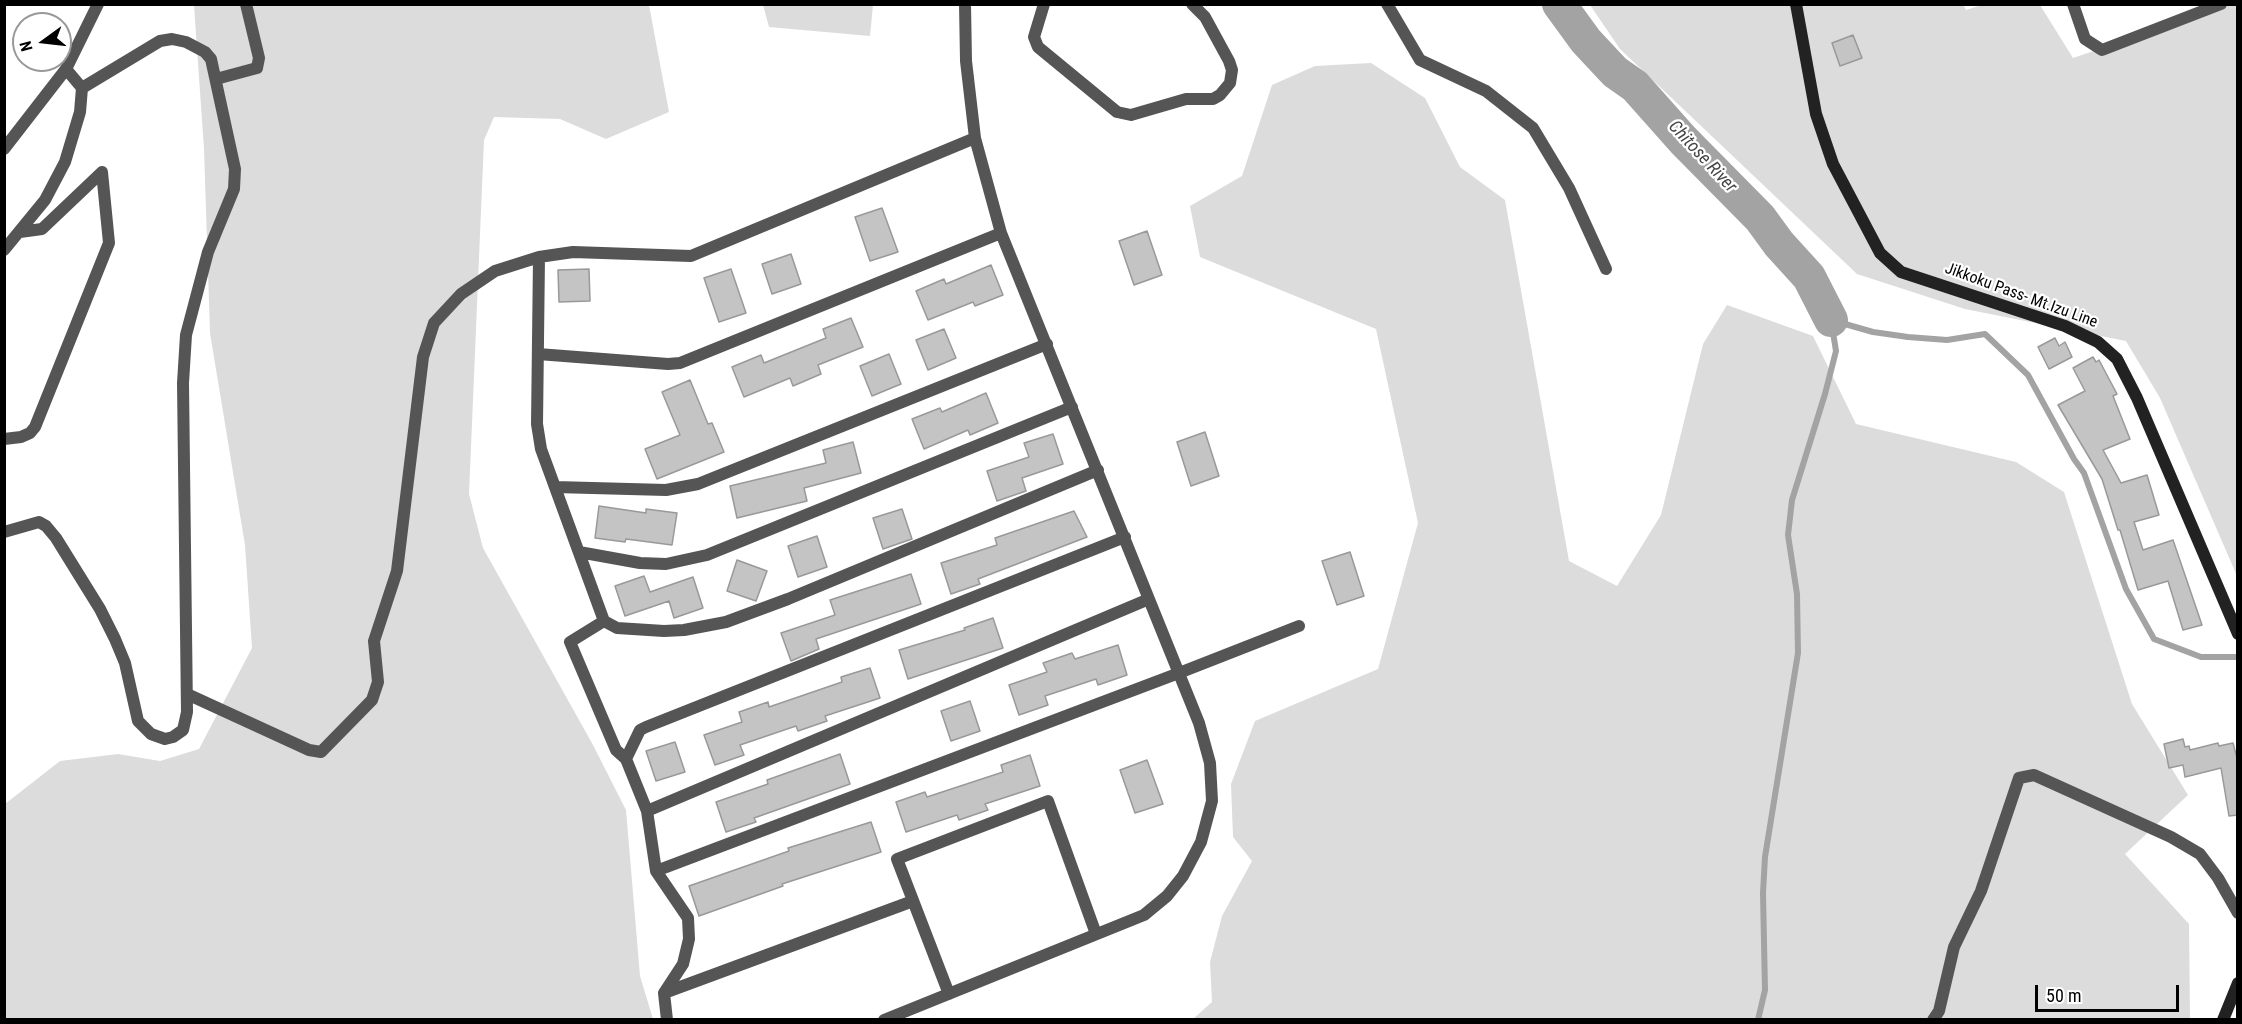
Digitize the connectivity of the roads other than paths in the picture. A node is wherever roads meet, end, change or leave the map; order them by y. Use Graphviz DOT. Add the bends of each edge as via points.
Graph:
graph roads {
  1 [pos="98,4"];
  2 [pos="246,4"];
  3 [pos="965,4"];
  4 [pos="1044,4"];
  5 [pos="1192,4"];
  6 [pos="1387,4"];
  7 [pos="1796,4"];
  8 [pos="2073,4"];
  9 [pos="2221,4"];
  10 [pos="72,57"];
  11 [pos="64,72"];
  12 [pos="69,72"];
  13 [pos="216,79"];
  14 [pos="82,88"];
  15 [pos="975,138"];
  16 [pos="4,149"];
  17 [pos="20,232"];
  18 [pos="1001,233"];
  19 [pos="4,250"];
  20 [pos="539,257"];
  21 [pos="1606,269"];
  22 [pos="1047,344"];
  23 [pos="538,354"];
  24 [pos="1072,407"];
  25 [pos="4,439"];
  26 [pos="1098,470"];
  27 [pos="555,487"];
  28 [pos="4,531"];
  29 [pos="1125,537"];
  30 [pos="579,552"];
  31 [pos="1149,599"];
  32 [pos="604,621"];
  33 [pos="1299,626"];
  34 [pos="2238,634"];
  35 [pos="1179,673"];
  36 [pos="192,697"];
  37 [pos="626,759"];
  38 [pos="647,811"];
  39 [pos="656,870"];
  40 [pos="913,901"];
  41 [pos="2238,913"];
  42 [pos="1096,934"];
  43 [pos="2238,983"];
  44 [pos="664,993"];
  45 [pos="950,994"];
  46 [pos="667,1020"];
  47 [pos="884,1020"];
  48 [pos="1933,1020"];
  49 [pos="2223,1020"];
  1 -- 10 [label="street"];
  2 -- 13 [label="street" via="259,58 257,68"];
  3 -- 15 [label="street" via="966,62"];
  4 -- 5 [label="street" via="1034,37 1038,47 1117,112 1131,116 1186,99 1213,99 1230,83 1232,70 1228,61 1205,17"];
  6 -- 21 [label="street" via="1420,60 1486,91 1533,128 1569,188"];
  7 -- 34 [label="main road, Jikkoku Pass- Mt.Izu Line" via="1816,114 1833,164 1880,253 1901,272 2074,330 2098,342 2117,359 2138,398"];
  8 -- 9 [label="street" via="2085,39 2102,50"];
  11 -- 16 [label="street"];
  12 -- 14 [label="street"];
  13 -- 14 [label="street" via="205,52 172,39 148,47"];
  13 -- 36 [label="street" via="235,169 234,189 208,252 186,335 183,383"];
  14 -- 17 [label="street" via="80,112 65,162 45,200"];
  15 -- 18 [label="street"];
  15 -- 20 [label="street" via="691,256 573,252"];
  17 -- 19 [label="street"];
  17 -- 25 [label="street" via="42,229 102,172 109,243 35,427 21,437"];
  18 -- 22 [label="street"];
  18 -- 23 [label="street" via="680,363"];
  20 -- 23 [label="street"];
  20 -- 36 [label="street" via="495,271 461,294 434,323 423,357 397,571 374,641 378,682 372,700 321,752"];
  22 -- 24 [label="street"];
  22 -- 27 [label="street" via="698,484 666,490"];
  23 -- 27 [label="street" via="537,424 541,449"];
  24 -- 26 [label="street"];
  24 -- 30 [label="street" via="707,555 666,564"];
  26 -- 29 [label="street"];
  26 -- 32 [label="street" via="726,622 664,631 617,628"];
  27 -- 30 [label="street"];
  28 -- 36 [label="street" via="39,522 56,538 115,639 142,727 165,739 183,730"];
  29 -- 31 [label="street"];
  29 -- 37 [label="street" via="646,727 640,730"];
  30 -- 32 [label="street"];
  31 -- 35 [label="street"];
  31 -- 38 [label="street"];
  32 -- 37 [label="street" via="570,642 616,750"];
  33 -- 35 [label="street"];
  35 -- 39 [label="street"];
  35 -- 42 [label="street" via="1210,763 1212,801 1201,842 1167,896 1144,915"];
  37 -- 38 [label="street"];
  38 -- 39 [label="street"];
  39 -- 44 [label="street" via="688,918 689,939 683,964"];
  40 -- 42 [label="street" via="897,859 1048,801"];
  40 -- 44 [label="street"];
  40 -- 45 [label="street"];
  41 -- 48 [label="street" via="2200,854 2034,775 2019,778 1981,891 1954,947 1939,1011"];
  42 -- 45 [label="street"];
  43 -- 49 [label="main road"];
  44 -- 46 [label="street"];
  45 -- 47 [label="street"];
}
